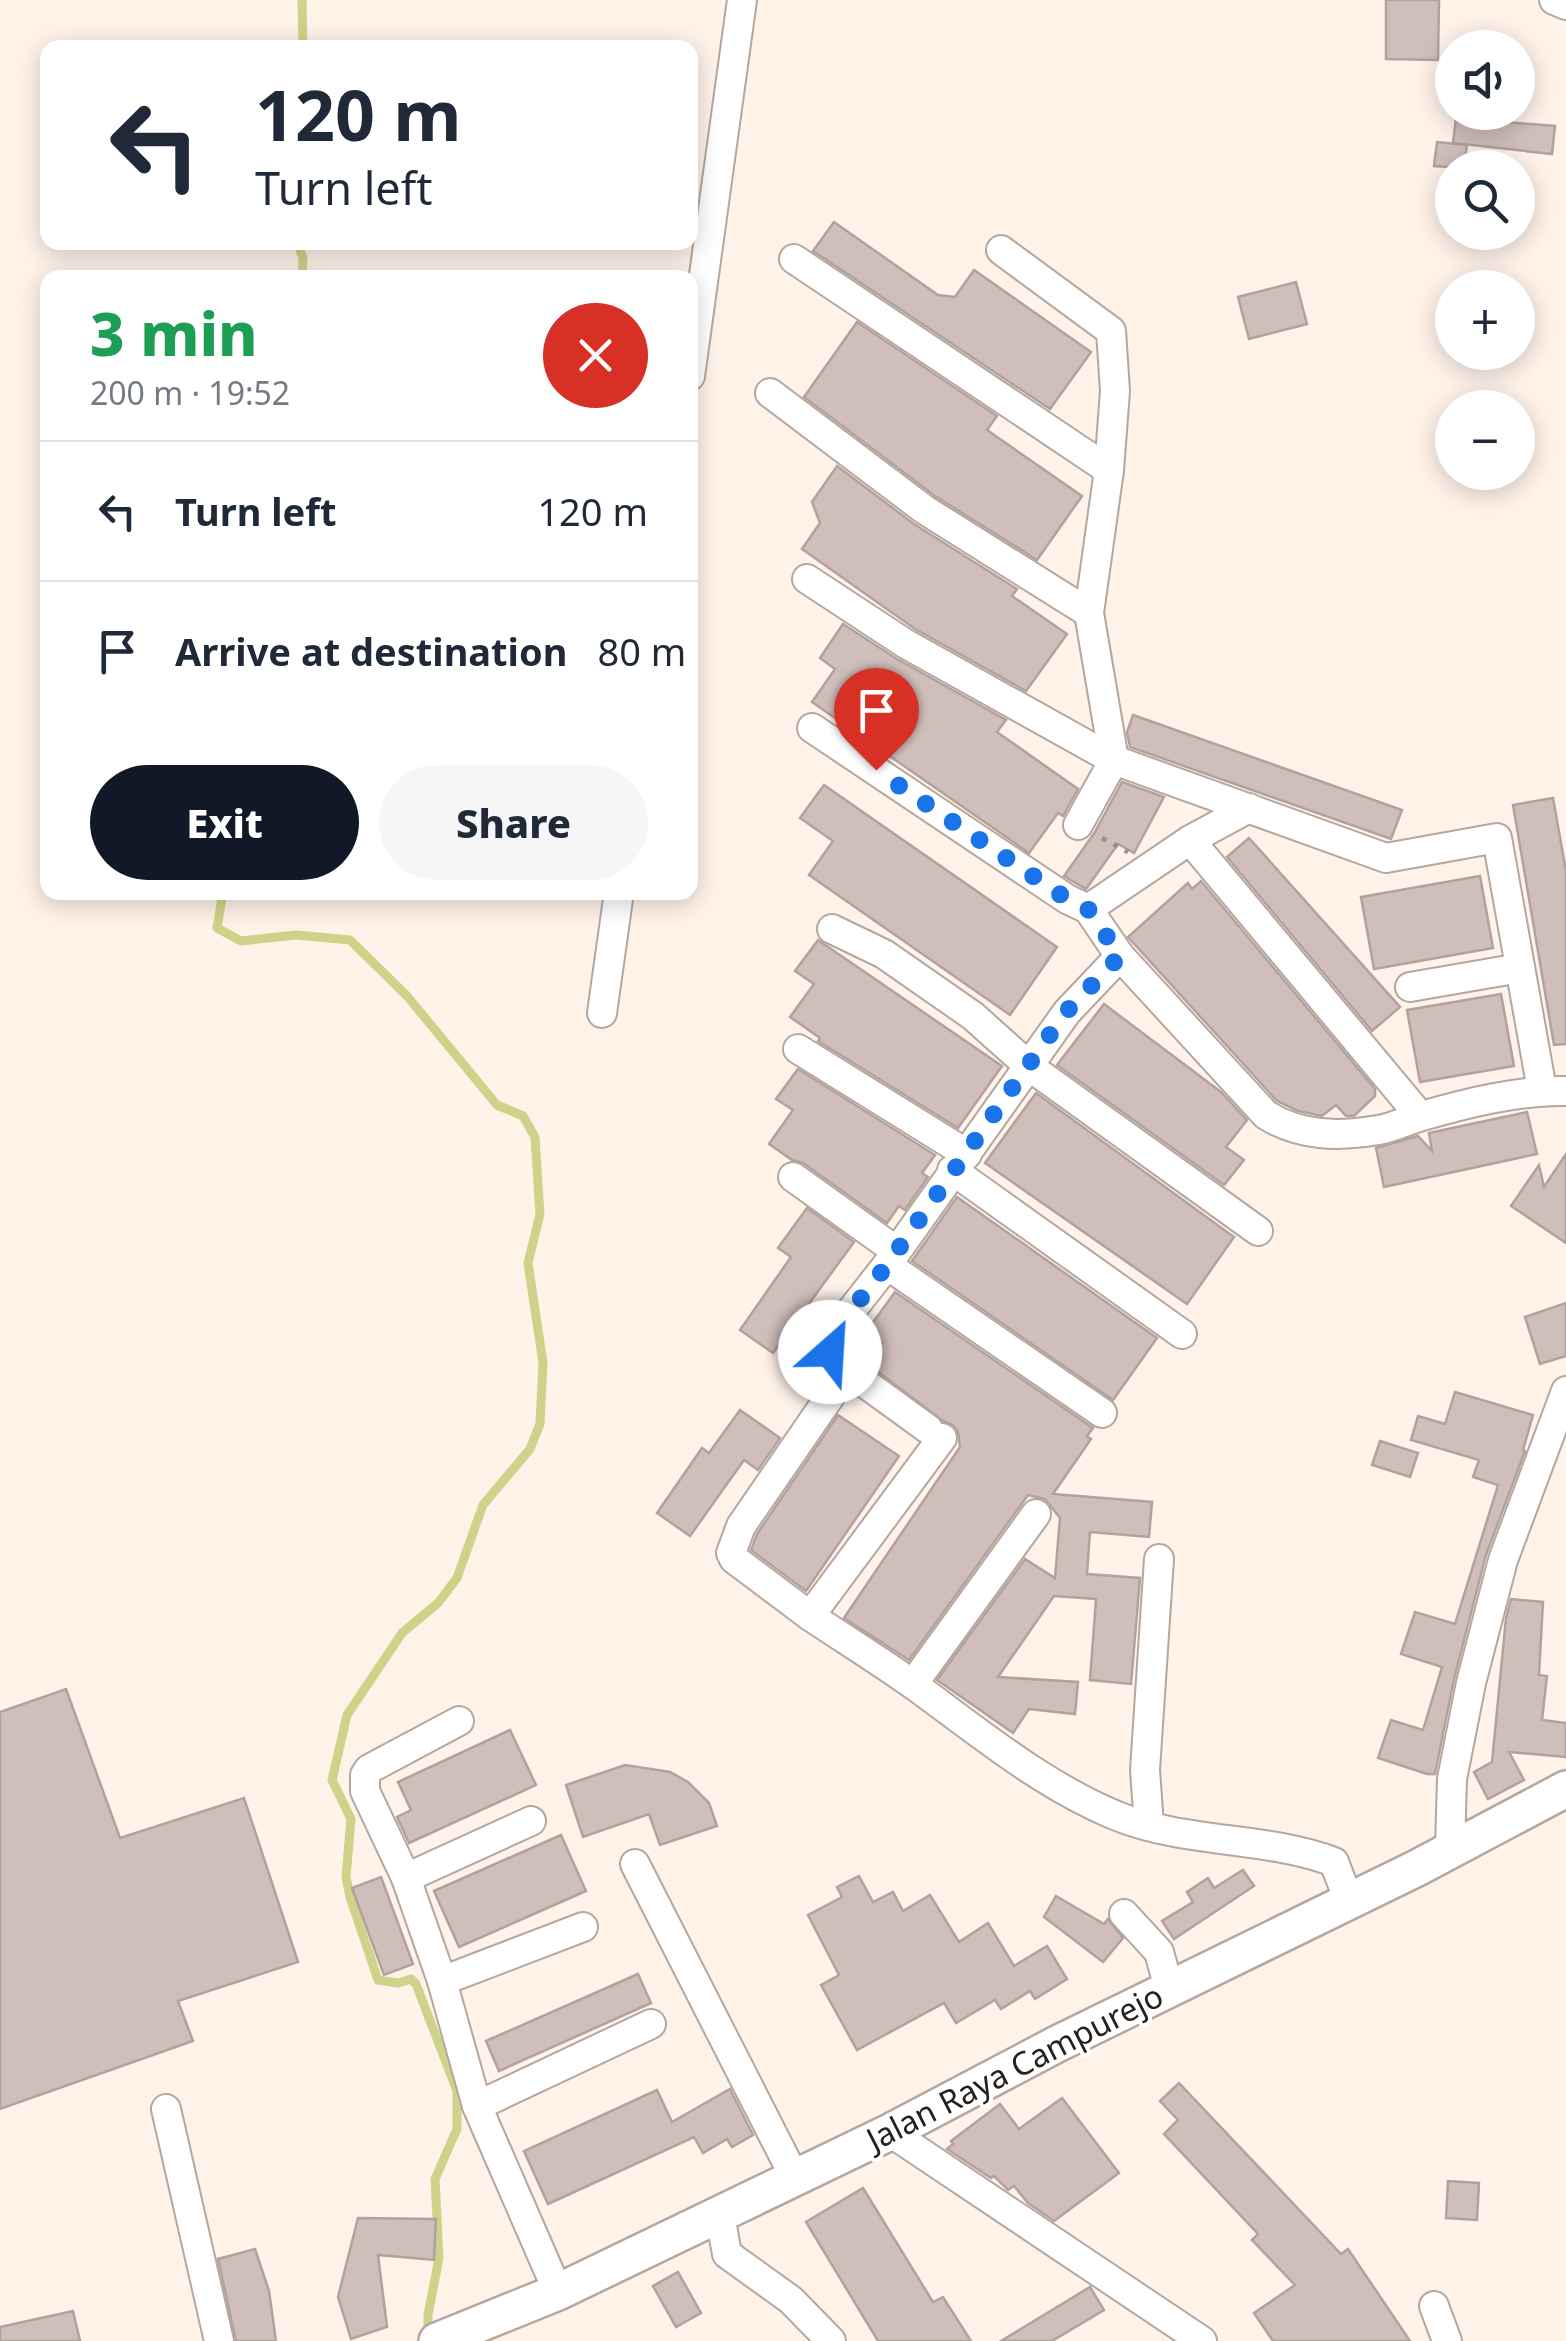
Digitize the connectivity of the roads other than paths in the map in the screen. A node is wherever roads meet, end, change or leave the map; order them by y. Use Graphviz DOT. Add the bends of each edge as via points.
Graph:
graph roads {
  1 [pos="742,0"];
  2 [pos="1554,0"];
  3 [pos="1566,5"];
  4 [pos="1001,250"];
  5 [pos="794,259"];
  6 [pos="698,318"];
  7 [pos="770,394"];
  8 [pos="1109,470"];
  9 [pos="807,579"];
  10 [pos="1089,613"];
  11 [pos="812,728"];
  12 [pos="1114,760"];
  13 [pos="1249,808"];
  14 [pos="1078,825"];
  15 [pos="1190,840"];
  16 [pos="617,900"];
  17 [pos="1088,909"];
  18 [pos="832,929"];
  19 [pos="1120,956"];
  20 [pos="1520,968"];
  21 [pos="1410,987"];
  22 [pos="602,1012"];
  23 [pos="798,1048"];
  24 [pos="1030,1066"];
  25 [pos="1554,1090"];
  26 [pos="1420,1116"];
  27 [pos="959,1162"];
  28 [pos="794,1178"];
  29 [pos="1258,1231"];
  30 [pos="891,1258"];
  31 [pos="1182,1334"];
  32 [pos="1566,1391"];
  33 [pos="834,1392"];
  34 [pos="1102,1413"];
  35 [pos="1036,1514"];
  36 [pos="1159,1559"];
  37 [pos="810,1616"];
  38 [pos="913,1684"];
  39 [pos="459,1721"];
  40 [pos="1566,1789"];
  41 [pos="531,1821"];
  42 [pos="1149,1825"];
  43 [pos="1450,1849"];
  44 [pos="635,1864"];
  45 [pos="406,1878"];
  46 [pos="1348,1901"];
  47 [pos="1124,1914"];
  48 [pos="583,1926"];
  49 [pos="442,1981"];
  50 [pos="1170,1988"];
  51 [pos="652,2024"];
  52 [pos="477,2106"];
  53 [pos="166,2109"];
  54 [pos="890,2132"];
  55 [pos="795,2178"];
  56 [pos="720,2215"];
  57 [pos="558,2292"];
  58 [pos="1434,2306"];
  59 [pos="447,2336"];
  60 [pos="219,2341"];
  61 [pos="831,2341"];
  62 [pos="1202,2341"];
  63 [pos="1447,2341"];
  1 -- 6 [label="street"];
  2 -- 3 [label="street"];
  4 -- 8 [label="street" via="1112,331"];
  5 -- 8 [label="street"];
  7 -- 10 [label="street" via="925,510"];
  8 -- 10 [label="street"];
  9 -- 12 [label="street" via="906,644"];
  10 -- 12 [label="street"];
  11 -- 17 [label="street"];
  12 -- 13 [label="street"];
  12 -- 14 [label="street"];
  13 -- 15 [label="street"];
  13 -- 20 [label="street" via="1386,858 1496,838"];
  15 -- 17 [label="street"];
  15 -- 26 [label="street"];
  16 -- 22 [label="street"];
  17 -- 19 [label="street"];
  18 -- 24 [label="street" via="884,954"];
  19 -- 24 [label="street" via="1066,1012"];
  19 -- 26 [label="street" via="1283,1126 1319,1134 1380,1130"];
  20 -- 21 [label="street"];
  20 -- 25 [label="street"];
  23 -- 27 [label="street"];
  24 -- 27 [label="street"];
  24 -- 29 [label="street"];
  25 -- 26 [label="street"];
  27 -- 30 [label="street"];
  27 -- 31 [label="street"];
  28 -- 30 [label="street"];
  30 -- 34 [label="street"];
  30 -- 37 [label="street" via="829,1339 830,1352 934,1434"];
  32 -- 43 [label="street" via="1503,1560 1452,1779"];
  33 -- 37 [label="street" via="741,1526 731,1553"];
  35 -- 38 [label="street"];
  36 -- 42 [label="street" via="1144,1770"];
  37 -- 38 [label="street"];
  38 -- 42 [label="street" via="1036,1774"];
  39 -- 45 [label="street" via="365,1775 365,1791"];
  40 -- 43 [label="main road, Jalan Raya Campurejo"];
  41 -- 45 [label="street"];
  42 -- 46 [label="street" via="1334,1862"];
  43 -- 46 [label="main road, Jalan Raya Campurejo"];
  44 -- 55 [label="street"];
  45 -- 49 [label="street"];
  46 -- 50 [label="main road, Jalan Raya Campurejo"];
  47 -- 50 [label="street" via="1159,1952"];
  48 -- 49 [label="street"];
  49 -- 52 [label="street"];
  50 -- 54 [label="main road, Jalan Raya Campurejo"];
  51 -- 52 [label="street"];
  52 -- 57 [label="street"];
  53 -- 60 [label="street"];
  54 -- 55 [label="main road, Jalan Raya Campurejo"];
  54 -- 62 [label="street"];
  55 -- 56 [label="main road, Jalan Raya Campurejo"];
  56 -- 57 [label="main road, Jalan Raya Campurejo"];
  56 -- 61 [label="street" via="727,2254 791,2300"];
  57 -- 59 [label="main road, Jalan Raya Campurejo"];
  58 -- 63 [label="street"];
}
